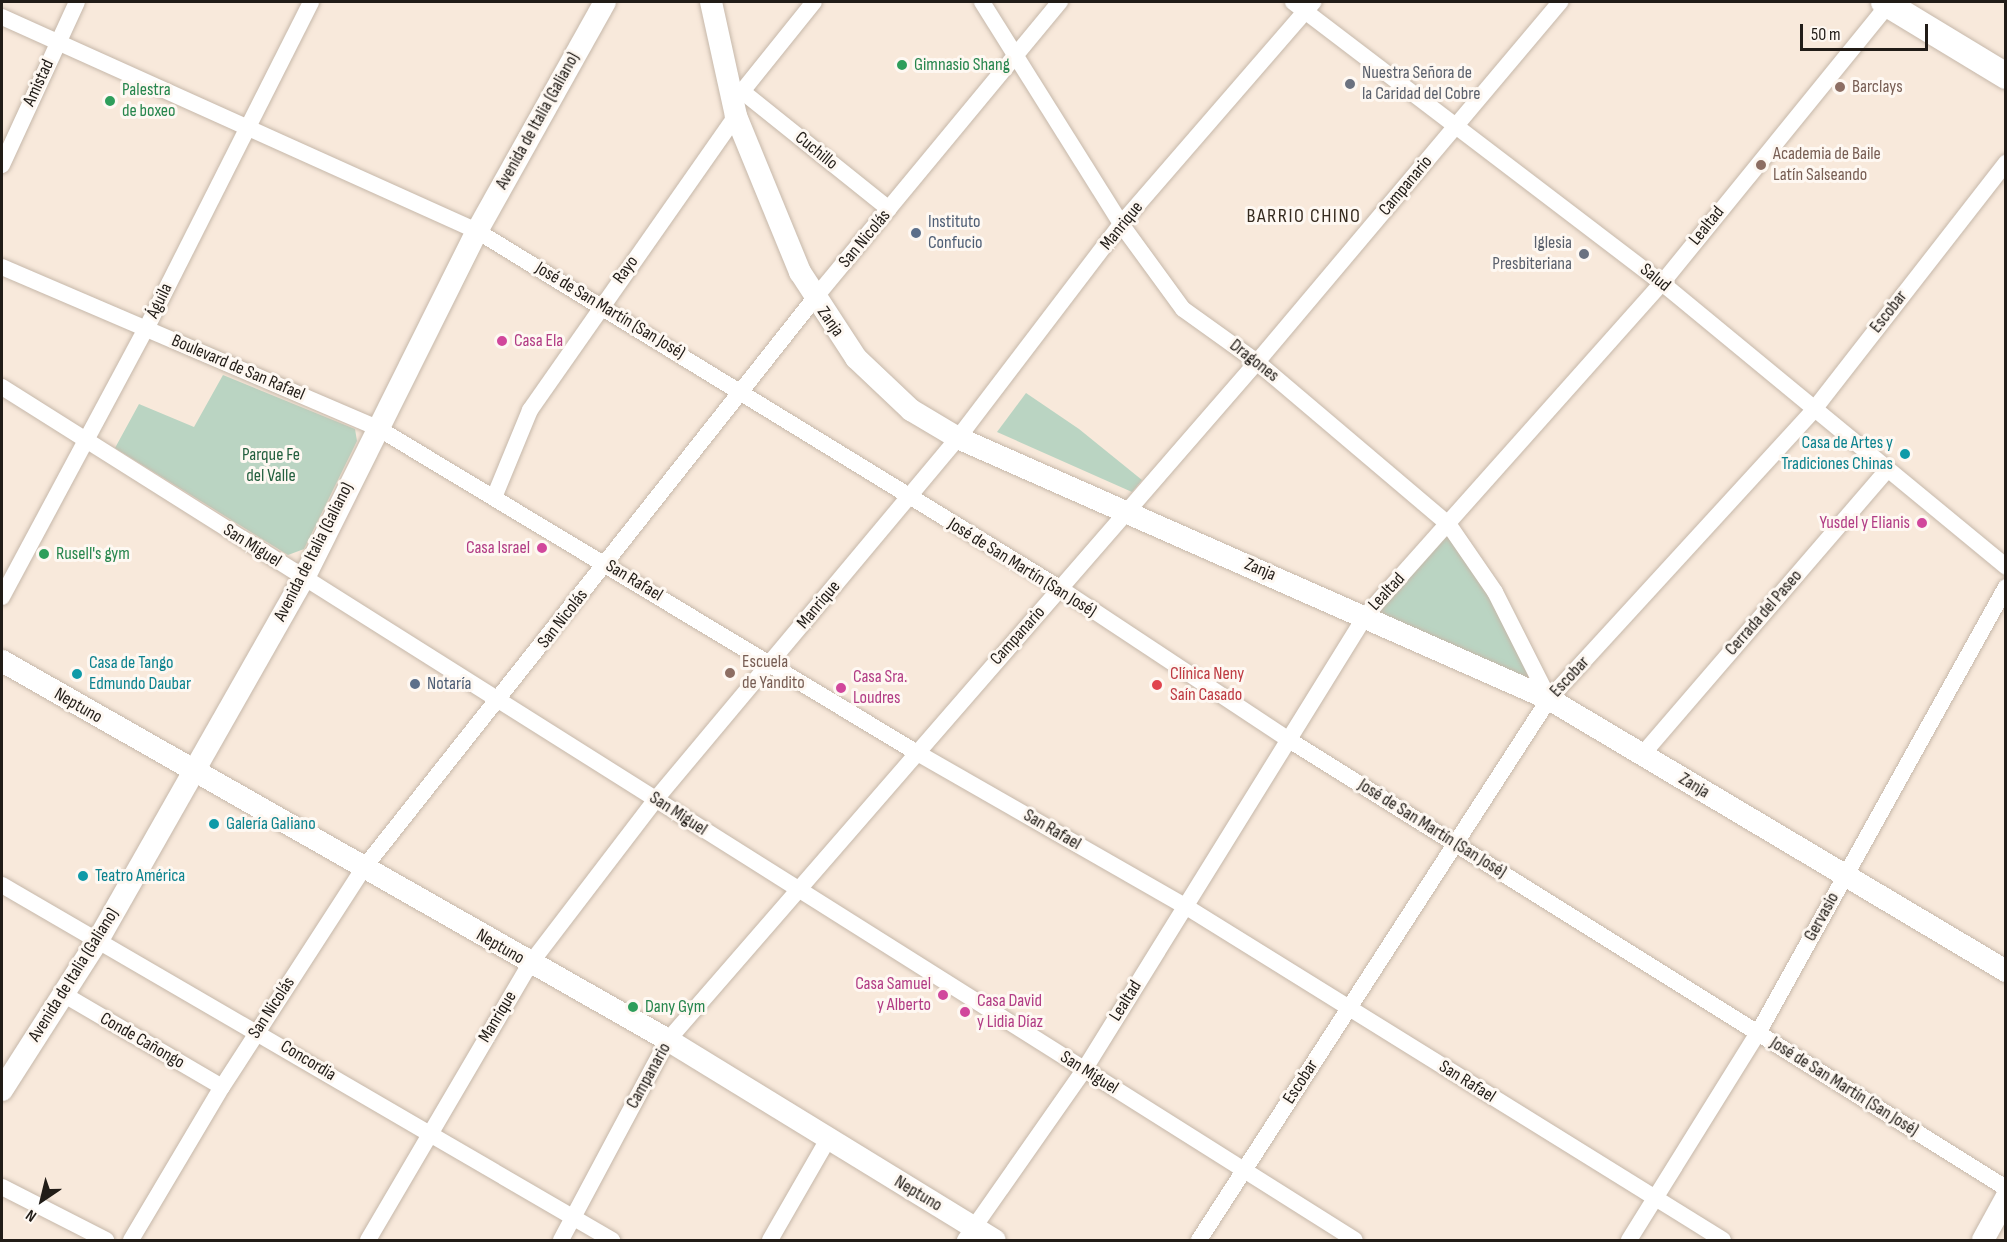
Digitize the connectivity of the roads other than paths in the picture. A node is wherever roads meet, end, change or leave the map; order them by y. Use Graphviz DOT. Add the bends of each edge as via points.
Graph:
graph roads {
  1 [pos="77,2"];
  2 [pos="311,2"];
  3 [pos="604,2"];
  4 [pos="711,2"];
  5 [pos="814,2"];
  6 [pos="982,2"];
  7 [pos="1060,2"];
  8 [pos="1560,2"];
  9 [pos="1887,2"];
  10 [pos="1304,5"];
  11 [pos="2,17"];
  12 [pos="58,42"];
  13 [pos="1016,57"];
  14 [pos="2006,76"];
  15 [pos="737,104"];
  16 [pos="1457,125"];
  17 [pos="246,126"];
  18 [pos="2006,163"];
  19 [pos="2,165"];
  20 [pos="889,209"];
  21 [pos="1121,224"];
  22 [pos="477,231"];
  23 [pos="2,267"];
  24 [pos="1662,283"];
  25 [pos="814,299"];
  26 [pos="602,304"];
  27 [pos="146,329"];
  28 [pos="1257,362"];
  29 [pos="2,387"];
  30 [pos="743,393"];
  31 [pos="1812,412"];
  32 [pos="376,427"];
  33 [pos="958,438"];
  34 [pos="86,442"];
  35 [pos="1886,471"];
  36 [pos="495,495"];
  37 [pos="909,498"];
  38 [pos="1126,513"];
  39 [pos="1449,525"];
  40 [pos="606,564"];
  41 [pos="2006,567"];
  42 [pos="304,578"];
  43 [pos="2006,587"];
  44 [pos="1061,589"];
  45 [pos="2,597"];
  46 [pos="1366,615"];
  47 [pos="2,661"];
  48 [pos="770,663"];
  49 [pos="1549,699"];
  50 [pos="500,700"];
  51 [pos="1289,740"];
  52 [pos="914,751"];
  53 [pos="1642,755"];
  54 [pos="194,773"];
  55 [pos="656,799"];
  56 [pos="1452,843"];
  57 [pos="363,869"];
  58 [pos="1845,875"];
  59 [pos="2,885"];
  60 [pos="797,890"];
  61 [pos="1185,906"];
  62 [pos="98,940"];
  63 [pos="530,964"];
  64 [pos="2006,971"];
  65 [pos="63,994"];
  66 [pos="1348,1009"];
  67 [pos="257,1030"];
  68 [pos="1758,1034"];
  69 [pos="668,1040"];
  70 [pos="1084,1070"];
  71 [pos="222,1087"];
  72 [pos="2,1090"];
  73 [pos="429,1133"];
  74 [pos="828,1139"];
  75 [pos="1243,1171"];
  76 [pos="2,1187"];
  77 [pos="2006,1188"];
  78 [pos="2006,1198"];
  79 [pos="1656,1199"];
  80 [pos="573,1218"];
  81 [pos="969,1234"];
  82 [pos="106,1240"];
  83 [pos="131,1240"];
  84 [pos="368,1240"];
  85 [pos="561,1240"];
  86 [pos="612,1240"];
  87 [pos="770,1240"];
  88 [pos="995,1240"];
  89 [pos="1199,1240"];
  90 [pos="1355,1240"];
  91 [pos="1629,1240"];
  92 [pos="1723,1240"];
  93 [pos="1983,1240"];
  1 -- 12 [label="street, Amistad"];
  2 -- 17 [label="street, Águila"];
  3 -- 22 [label="main road, Avenida de Italia (Galiano)"];
  4 -- 15 [label="main road, Zanja"];
  5 -- 15 [label="street, Rayo"];
  6 -- 13 [label="street, Dragones"];
  7 -- 13 [label="street, San Nicolás"];
  8 -- 16 [label="street, Campanario"];
  9 -- 14 [label="main road"];
  9 -- 24 [label="street, Lealtad"];
  10 -- 16 [label="street, Salud"];
  10 -- 21 [label="street, Manrique"];
  11 -- 12 [label="street, José de San Martín (San José)"];
  12 -- 17 [label="street, José de San Martín (San José)"];
  12 -- 19 [label="street, Amistad"];
  13 -- 20 [label="street, San Nicolás"];
  13 -- 21 [label="street, Dragones"];
  15 -- 20 [label="street, Cuchillo"];
  15 -- 25 [label="main road, Zanja"];
  15 -- 26 [label="street, Rayo"];
  16 -- 24 [label="street, Salud"];
  16 -- 28 [label="street, Campanario"];
  17 -- 22 [label="street, José de San Martín (San José)"];
  17 -- 27 [label="street, Águila"];
  18 -- 31 [label="street, Escobar"];
  20 -- 25 [label="street, San Nicolás"];
  21 -- 28 [label="street, Dragones" via="1183,309"];
  21 -- 33 [label="street, Manrique"];
  22 -- 26 [label="street, José de San Martín (San José)"];
  22 -- 32 [label="main road, Avenida de Italia (Galiano)"];
  23 -- 27 [label="street, Boulevard de San Rafael"];
  24 -- 31 [label="street, Salud"];
  24 -- 39 [label="street, Lealtad"];
  25 -- 30 [label="street, San Nicolás"];
  25 -- 33 [label="main road, Zanja" via="883,387"];
  26 -- 30 [label="street, José de San Martín (San José)"];
  26 -- 36 [label="street, Rayo" via="531,410"];
  27 -- 32 [label="street, Boulevard de San Rafael"];
  27 -- 34 [label="street, Águila"];
  28 -- 38 [label="street, Campanario"];
  28 -- 39 [label="street, Dragones"];
  29 -- 34 [label="street, San Miguel"];
  30 -- 37 [label="street, José de San Martín (San José)"];
  30 -- 40 [label="street, San Nicolás"];
  31 -- 35 [label="street, Salud"];
  31 -- 49 [label="street, Escobar"];
  32 -- 36 [label="street, San Rafael"];
  32 -- 42 [label="main road, Avenida de Italia (Galiano)"];
  33 -- 37 [label="street, Manrique"];
  33 -- 38 [label="main road, Zanja"];
  34 -- 42 [label="street, San Miguel"];
  34 -- 45 [label="street, Águila"];
  35 -- 41 [label="street, Salud"];
  35 -- 53 [label="street, Cerrada del Paseo"];
  36 -- 40 [label="street, San Rafael"];
  37 -- 44 [label="street, José de San Martín (San José)"];
  37 -- 48 [label="street, Manrique"];
  38 -- 44 [label="street, Campanario"];
  38 -- 46 [label="main road, Zanja"];
  39 -- 46 [label="street, Lealtad"];
  39 -- 49 [label="street, Dragones" via="1495,592"];
  40 -- 48 [label="street, San Rafael"];
  40 -- 50 [label="street, San Nicolás"];
  42 -- 50 [label="street, San Miguel"];
  42 -- 54 [label="main road, Avenida de Italia (Galiano)"];
  43 -- 58 [label="street, Gervasio"];
  44 -- 51 [label="street, José de San Martín (San José)"];
  44 -- 52 [label="street, Campanario"];
  46 -- 49 [label="main road, Zanja"];
  46 -- 51 [label="street, Lealtad"];
  47 -- 54 [label="main road, Neptuno"];
  48 -- 52 [label="street, San Rafael"];
  48 -- 55 [label="street, Manrique"];
  49 -- 53 [label="main road, Zanja"];
  49 -- 56 [label="street, Escobar"];
  50 -- 55 [label="street, San Miguel"];
  50 -- 57 [label="street, San Nicolás"];
  51 -- 56 [label="street, José de San Martín (San José)"];
  51 -- 61 [label="street, Lealtad"];
  52 -- 60 [label="street, Campanario"];
  52 -- 61 [label="street, San Rafael"];
  53 -- 58 [label="main road, Zanja"];
  54 -- 57 [label="main road, Neptuno"];
  54 -- 62 [label="main road, Avenida de Italia (Galiano)"];
  55 -- 60 [label="street, San Miguel"];
  55 -- 63 [label="street, Manrique"];
  56 -- 66 [label="street, Escobar"];
  56 -- 68 [label="street, José de San Martín (San José)"];
  57 -- 63 [label="main road, Neptuno"];
  57 -- 67 [label="street, San Nicolás"];
  58 -- 64 [label="main road, Zanja"];
  58 -- 68 [label="street, Gervasio"];
  59 -- 62 [label="street, Concordia"];
  60 -- 69 [label="street, Campanario"];
  60 -- 70 [label="street, San Miguel"];
  61 -- 66 [label="street, San Rafael"];
  61 -- 70 [label="street, Lealtad"];
  62 -- 65 [label="main road, Avenida de Italia (Galiano)"];
  62 -- 67 [label="street, Concordia"];
  63 -- 69 [label="main road, Neptuno"];
  63 -- 73 [label="street, Manrique"];
  65 -- 71 [label="street, Conde Cañongo"];
  65 -- 72 [label="main road, Avenida de Italia (Galiano)"];
  66 -- 75 [label="street, Escobar"];
  66 -- 79 [label="street, San Rafael"];
  67 -- 71 [label="street, San Nicolás"];
  67 -- 73 [label="street, Concordia"];
  68 -- 77 [label="street, José de San Martín (San José)"];
  68 -- 79 [label="street, Gervasio"];
  69 -- 74 [label="main road, Neptuno"];
  69 -- 80 [label="street, Campanario"];
  70 -- 75 [label="street, San Miguel"];
  70 -- 81 [label="street, Lealtad"];
  71 -- 83 [label="street, San Nicolás"];
  73 -- 80 [label="street, Concordia"];
  73 -- 84 [label="street, Manrique"];
  74 -- 81 [label="main road, Neptuno"];
  74 -- 87 [label="street"];
  75 -- 89 [label="street, Escobar"];
  75 -- 90 [label="street, San Miguel"];
  76 -- 82 [label="street"];
  78 -- 93 [label="main road"];
  79 -- 91 [label="street, Gervasio"];
  79 -- 92 [label="street, San Rafael"];
  80 -- 85 [label="street, Campanario"];
  80 -- 86 [label="street, Concordia"];
  81 -- 88 [label="main road, Neptuno"];
}
